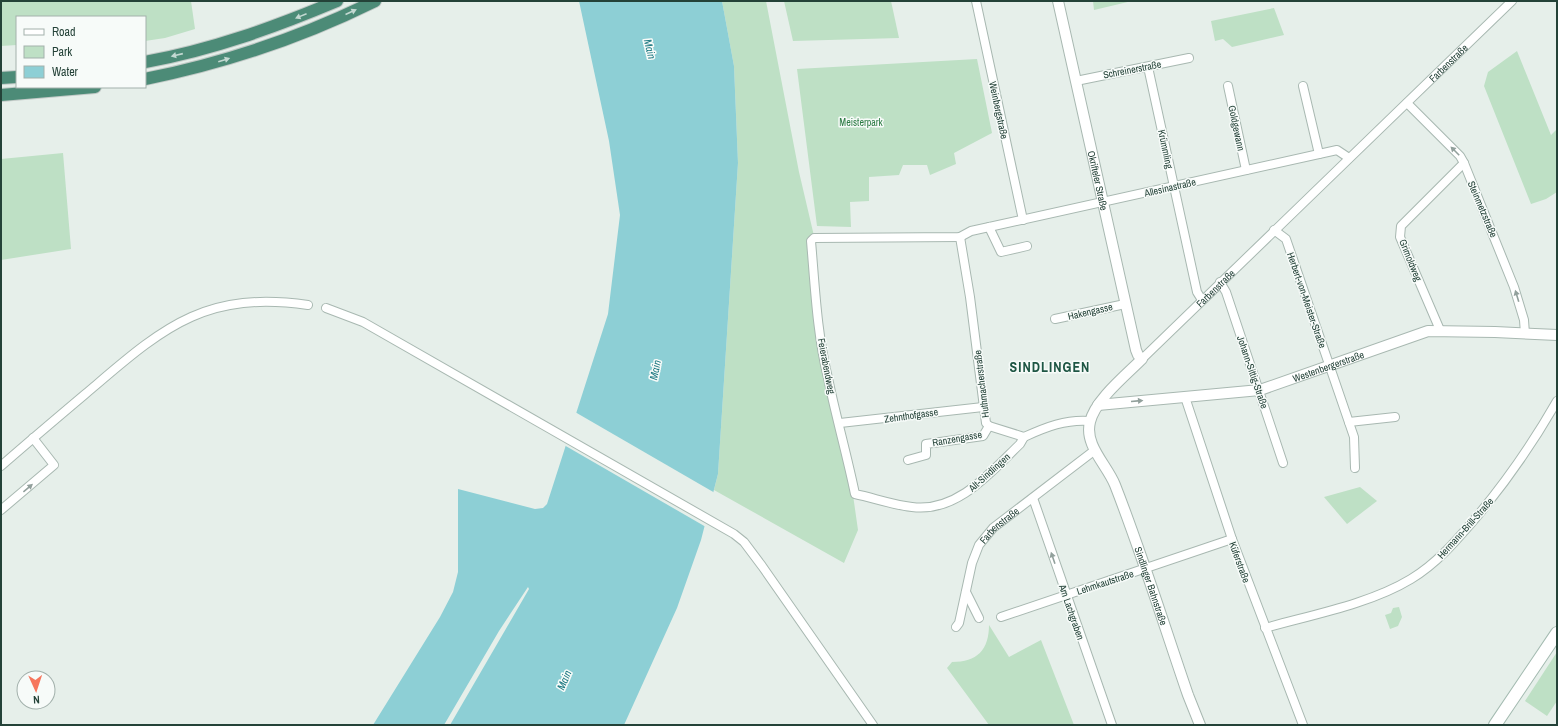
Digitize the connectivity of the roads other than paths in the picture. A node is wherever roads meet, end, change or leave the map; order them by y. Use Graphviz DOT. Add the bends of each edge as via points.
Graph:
graph roads {
  1 [pos="337,1"];
  2 [pos="375,1"];
  3 [pos="976,1"];
  4 [pos="1058,1"];
  5 [pos="1512,1"];
  6 [pos="1189,58"];
  7 [pos="146,62"];
  8 [pos="1148,67"];
  9 [pos="16,77"];
  10 [pos="1,78"];
  11 [pos="146,79"];
  12 [pos="1076,81"];
  13 [pos="1228,86"];
  14 [pos="1303,86"];
  15 [pos="83,88"];
  16 [pos="1,95"];
  17 [pos="1407,103"];
  18 [pos="1320,154"];
  19 [pos="1349,158"];
  20 [pos="1464,163"];
  21 [pos="1246,170"];
  22 [pos="1174,186"];
  23 [pos="1102,203"];
  24 [pos="1023,220"];
  25 [pos="989,227"];
  26 [pos="1274,230"];
  27 [pos="816,237"];
  28 [pos="960,237"];
  29 [pos="1027,246"];
  30 [pos="1220,282"];
  31 [pos="1202,300"];
  32 [pos="1125,304"];
  33 [pos="308,305"];
  34 [pos="326,308"];
  35 [pos="1055,319"];
  36 [pos="1440,330"];
  37 [pos="1525,334"];
  38 [pos="1557,335"];
  39 [pos="1142,359"];
  40 [pos="1330,365"];
  41 [pos="1260,390"];
  42 [pos="1184,397"];
  43 [pos="1557,401"];
  44 [pos="1098,405"];
  45 [pos="983,407"];
  46 [pos="1395,417"];
  47 [pos="1090,421"];
  48 [pos="1349,422"];
  49 [pos="840,424"];
  50 [pos="989,426"];
  51 [pos="1024,437"];
  52 [pos="32,438"];
  53 [pos="1095,450"];
  54 [pos="908,460"];
  55 [pos="1283,463"];
  56 [pos="1,466"];
  57 [pos="1355,468"];
  58 [pos="855,494"];
  59 [pos="1033,498"];
  60 [pos="1,510"];
  61 [pos="1232,539"];
  62 [pos="1145,569"];
  63 [pos="966,592"];
  64 [pos="1066,595"];
  65 [pos="1001,617"];
  66 [pos="979,618"];
  67 [pos="956,627"];
  68 [pos="1265,628"];
  69 [pos="1557,632"];
  70 [pos="873,725"];
  71 [pos="1112,725"];
  72 [pos="1200,725"];
  73 [pos="1303,725"];
  74 [pos="1495,725"];
  1 -- 7 [label="highway, one-way" via="243,38"];
  11 -- 2 [label="highway, one-way" via="240,55 303,33"];
  3 -- 24 [label="street, Weinbergstraße"];
  4 -- 12 [label="street, Okrifteler Straße"];
  5 -- 17 [label="street, Farbenstraße"];
  6 -- 8 [label="street, Schreinerstraße"];
  8 -- 12 [label="street, Schreinerstraße"];
  8 -- 22 [label="street, Krümmling"];
  9 -- 10 [label="highway"];
  12 -- 23 [label="street, Okrifteler Straße"];
  13 -- 21 [label="street, Goldgewann"];
  14 -- 18 [label="street"];
  15 -- 16 [label="highway"];
  17 -- 19 [label="street, Farbenstraße"];
  20 -- 17 [label="street, Steinmetzstraße, one-way"];
  18 -- 19 [label="street, Allesinastraße" via="1337,150"];
  18 -- 21 [label="street, Allesinastraße"];
  19 -- 26 [label="street, Farbenstraße"];
  20 -- 36 [label="street, Grimoldweg" via="1401,226 1400,237"];
  37 -- 20 [label="street, Steinmetzstraße, one-way" via="1524,320 1514,287"];
  21 -- 22 [label="street, Allesinastraße"];
  22 -- 23 [label="street, Allesinastraße"];
  22 -- 31 [label="street, Krümmling" via="1197,292"];
  23 -- 24 [label="street, Allesinastraße"];
  23 -- 32 [label="street, Okrifteler Straße"];
  24 -- 25 [label="street, Allesinastraße"];
  25 -- 28 [label="street, Allesinastraße" via="971,231"];
  25 -- 29 [label="street" via="1000,252"];
  26 -- 30 [label="street, Farbenstraße"];
  26 -- 40 [label="street, Herbert-von-Meister-Straße" via="1286,239"];
  27 -- 28 [label="street, Allesinastraße"];
  27 -- 49 [label="street, Feierabendweg" via="811,241 820,327 827,377"];
  28 -- 45 [label="street, Huthmacherstraße"];
  30 -- 31 [label="street, Farbenstraße"];
  30 -- 41 [label="street, Johann-Sittig-Straße" via="1226,292"];
  31 -- 39 [label="street, Farbenstraße"];
  32 -- 35 [label="street, Hakengasse"];
  32 -- 39 [label="street, Okrifteler Straße" via="1136,350"];
  33 -- 52 [label="street" via="281,301 242,303 219,307 186,319 153,337"];
  34 -- 70 [label="street" via="363,322 734,534 744,542"];
  36 -- 37 [label="street, Westenbergerstraße"];
  36 -- 40 [label="street, Westenbergerstraße" via="1428,331"];
  37 -- 38 [label="street, Westenbergerstraße"];
  39 -- 44 [label="street, Farbenstraße"];
  40 -- 41 [label="street, Westenbergerstraße"];
  40 -- 48 [label="street, Herbert-von-Meister-Straße"];
  41 -- 42 [label="street, Westenbergerstraße"];
  41 -- 55 [label="street, Johann-Sittig-Straße"];
  44 -- 42 [label="street, Westenbergerstraße, one-way"];
  42 -- 61 [label="street, Küferstraße"];
  43 -- 68 [label="street, Hermann-Brill-Straße" via="1491,501 1444,554 1426,569 1410,580 1378,595"];
  44 -- 47 [label="street, Farbenstraße"];
  45 -- 49 [label="street, Zehnthofgasse"];
  45 -- 50 [label="street, Huthmacherstraße"];
  46 -- 48 [label="street"];
  47 -- 51 [label="street" via="1048,426"];
  47 -- 53 [label="street" via="1090,436"];
  48 -- 57 [label="street, Herbert-von-Meister-Straße" via="1354,437"];
  49 -- 58 [label="street, Feierabendweg"];
  50 -- 51 [label="street, Huthmacherstraße"];
  50 -- 54 [label="street, Ranzengasse" via="983,436 926,444 926,455"];
  51 -- 58 [label="street, Alt-Sindlingen" via="1015,449 970,490 948,502 913,507"];
  52 -- 56 [label="street"];
  60 -- 52 [label="street, one-way" via="54,465"];
  53 -- 59 [label="street, Farbenstraße"];
  53 -- 62 [label="street, Sindlinger Bahnstraße" via="1116,486"];
  59 -- 63 [label="street, Farbenstraße" via="993,528 979,545"];
  64 -- 59 [label="street, Am Lachgraben, one-way"];
  61 -- 62 [label="street, Lehmkautstraße"];
  61 -- 68 [label="street, Küferstraße"];
  62 -- 64 [label="street, Lehmkautstraße"];
  62 -- 72 [label="street, Sindlinger Bahnstraße"];
  63 -- 66 [label="street"];
  63 -- 67 [label="street, Farbenstraße"];
  64 -- 65 [label="street, Lehmkautstraße"];
  64 -- 71 [label="street, Am Lachgraben"];
  68 -- 73 [label="street, Küferstraße"];
  69 -- 74 [label="main road"];
}
